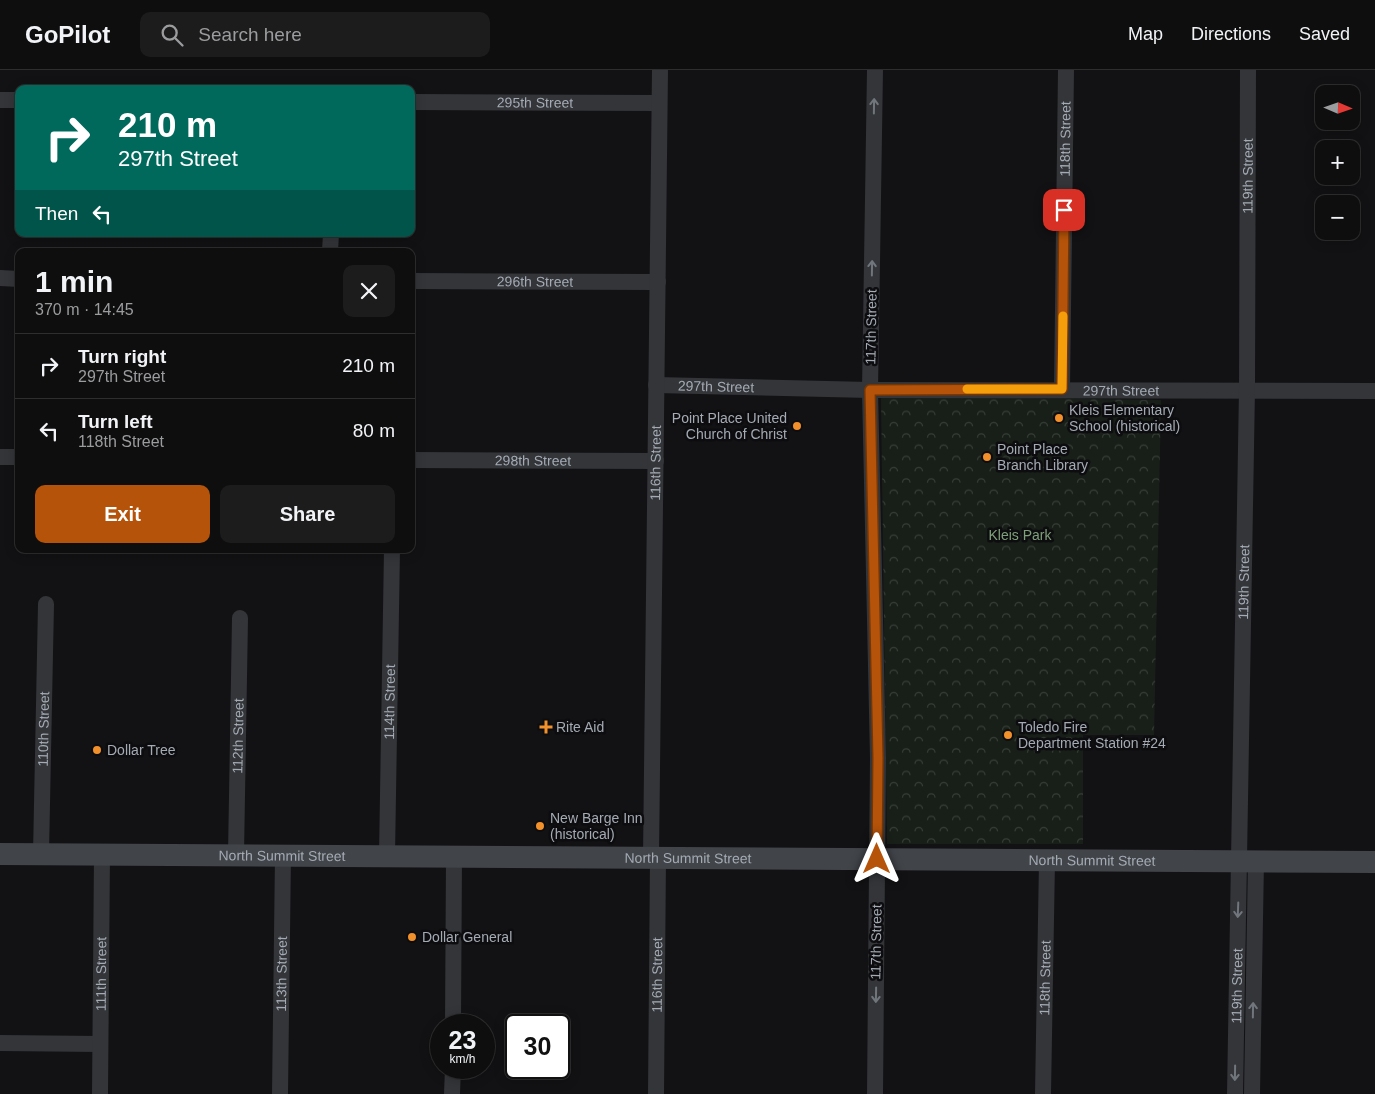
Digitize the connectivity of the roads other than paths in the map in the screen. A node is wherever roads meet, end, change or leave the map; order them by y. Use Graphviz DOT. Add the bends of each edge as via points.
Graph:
graph roads {
  1 [pos="660,70"];
  2 [pos="874,70"];
  3 [pos="1066,70"];
  4 [pos="1248,70"];
  5 [pos="0,100"];
  6 [pos="15,100"];
  7 [pos="415,102"];
  8 [pos="659,103"];
  9 [pos="0,278"];
  10 [pos="15,279"];
  11 [pos="415,281"];
  12 [pos="658,282"];
  13 [pos="656,385"];
  14 [pos="1062,389"];
  15 [pos="1247,389"];
  16 [pos="870,390"];
  17 [pos="1375,391"];
  18 [pos="0,457"];
  19 [pos="15,458"];
  20 [pos="415,460"];
  21 [pos="656,461"];
  22 [pos="392,553"];
  23 [pos="46,604"];
  24 [pos="240,618"];
  25 [pos="0,854"];
  26 [pos="41,854"];
  27 [pos="102,854"];
  28 [pos="236,855"];
  29 [pos="282,855"];
  30 [pos="387,856"];
  31 [pos="454,856"];
  32 [pos="655,857"];
  33 [pos="877,859"];
  34 [pos="1046,861"];
  35 [pos="1247,861"];
  36 [pos="1375,862"];
  37 [pos="453,1014"];
  38 [pos="0,1043"];
  39 [pos="100,1044"];
  40 [pos="453,1079"];
  41 [pos="100,1094"];
  42 [pos="280,1094"];
  43 [pos="452,1094"];
  44 [pos="656,1094"];
  45 [pos="875,1094"];
  46 [pos="1043,1094"];
  47 [pos="1235,1094"];
  48 [pos="1252,1094"];
  1 -- 8 [label="street, 116th Street"];
  16 -- 2 [label="street, 117th Street, one-way"];
  3 -- 14 [label="street, 118th Street"];
  4 -- 15 [label="street, 119th Street"];
  5 -- 6 [label="street"];
  7 -- 8 [label="street, 295th Street"];
  8 -- 12 [label="street, 116th Street"];
  9 -- 10 [label="street"];
  11 -- 12 [label="street, 296th Street"];
  12 -- 13 [label="street, 116th Street"];
  13 -- 16 [label="street, 297th Street"];
  13 -- 21 [label="street, 116th Street"];
  14 -- 15 [label="street, 297th Street"];
  14 -- 16 [label="street, 297th Street"];
  15 -- 17 [label="street, 297th Street"];
  15 -- 35 [label="street, 119th Street"];
  16 -- 33 [label="street, 117th Street" via="878,758"];
  18 -- 19 [label="street"];
  20 -- 21 [label="street, 298th Street"];
  21 -- 32 [label="street, 116th Street"];
  22 -- 30 [label="street, 114th Street"];
  23 -- 26 [label="street, 110th Street"];
  24 -- 28 [label="street, 112th Street"];
  25 -- 26 [label="main road, North Summit Street"];
  26 -- 27 [label="main road, North Summit Street"];
  27 -- 28 [label="main road, North Summit Street"];
  27 -- 39 [label="street, 111th Street"];
  28 -- 29 [label="main road, North Summit Street"];
  29 -- 30 [label="main road, North Summit Street"];
  29 -- 42 [label="street, 113th Street"];
  30 -- 31 [label="main road, North Summit Street"];
  31 -- 32 [label="main road, North Summit Street"];
  31 -- 37 [label="street"];
  32 -- 33 [label="main road, North Summit Street"];
  32 -- 44 [label="street, 116th Street"];
  33 -- 34 [label="main road, North Summit Street"];
  33 -- 45 [label="street, 117th Street, one-way"];
  34 -- 35 [label="main road, North Summit Street"];
  34 -- 46 [label="street, 118th Street"];
  35 -- 36 [label="main road, North Summit Street"];
  35 -- 47 [label="street, 119th Street, one-way"];
  48 -- 35 [label="street, 119th Street, one-way"];
  38 -- 39 [label="street"];
  39 -- 41 [label="street, 111th Street"];
  40 -- 43 [label="street"];
}
